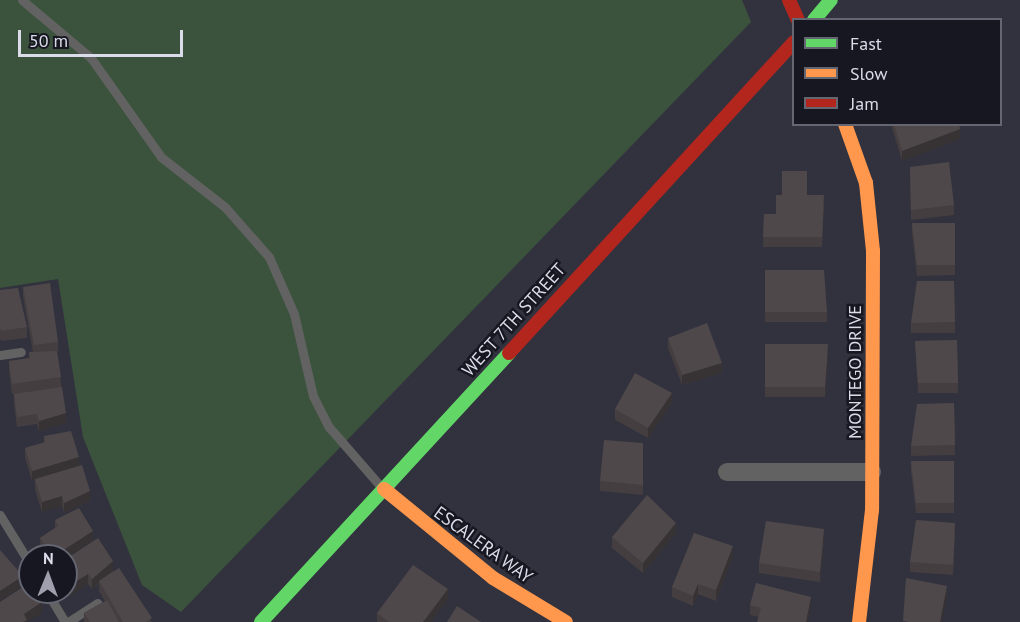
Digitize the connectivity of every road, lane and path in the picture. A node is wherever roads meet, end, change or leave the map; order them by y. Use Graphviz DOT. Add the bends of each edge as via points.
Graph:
graph roads {
  1 [pos="22,0"];
  2 [pos="789,0"];
  3 [pos="831,0"];
  4 [pos="797,18"];
  5 [pos="816,18"];
  6 [pos="792,44"];
  7 [pos="845,126"];
  8 [pos="21,352"];
  9 [pos="0,355"];
  10 [pos="727,472"];
  11 [pos="873,472"];
  12 [pos="384,489"];
  13 [pos="0,515"];
  14 [pos="18,544"];
  15 [pos="97,603"];
  16 [pos="55,604"];
  17 [pos="67,622"];
  18 [pos="261,622"];
  19 [pos="566,622"];
  20 [pos="859,622"];
  1 -- 12 [label="lane" via="91,58 161,157 225,207 269,256 294,314 313,396 329,427"];
  2 -- 4 [label="main road"];
  3 -- 5 [label="main road"];
  6 -- 12 [label="main road, WEST 7TH STREET"];
  7 -- 11 [label="main road, MONTEGO DRIVE" via="861,167 872,219"];
  8 -- 9 [label="lane"];
  10 -- 11 [label="street"];
  11 -- 20 [label="main road, MONTEGO DRIVE" via="868,573"];
  12 -- 18 [label="main road, WEST 7TH STREET"];
  12 -- 19 [label="main road, ESCALERA WAY" via="493,578"];
  13 -- 14 [label="lane"];
  15 -- 17 [label="lane"];
  16 -- 17 [label="lane"];
}
